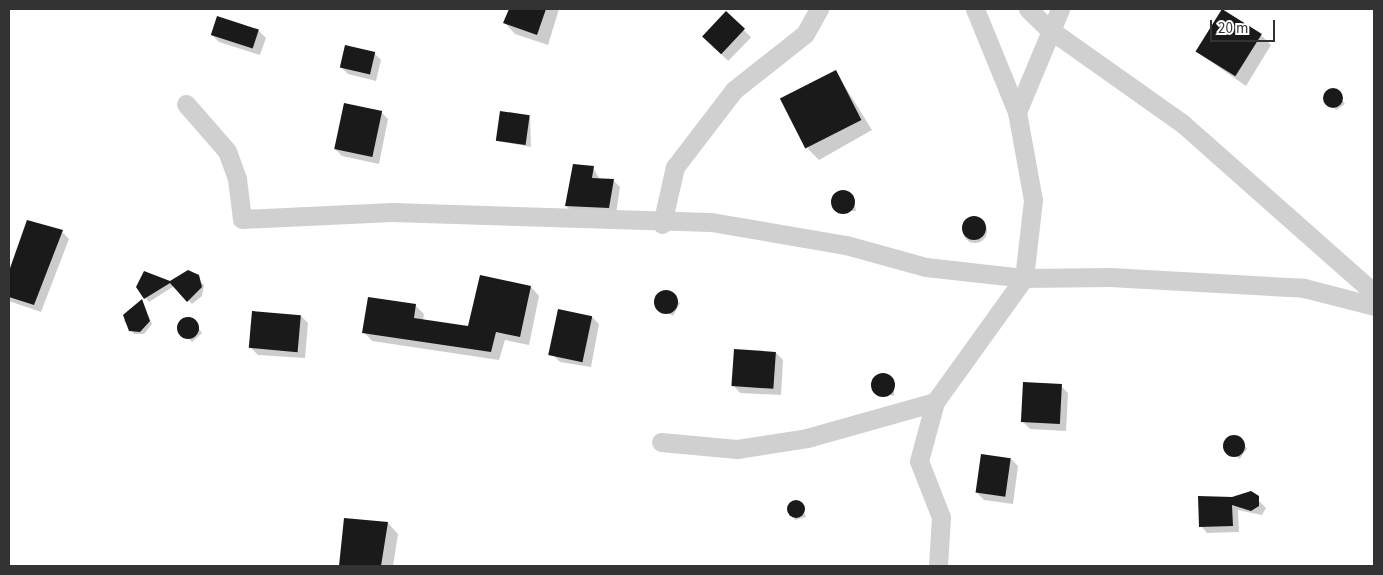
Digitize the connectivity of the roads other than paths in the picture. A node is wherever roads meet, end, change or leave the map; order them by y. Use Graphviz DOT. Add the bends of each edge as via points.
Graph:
graph roads {
  1 [pos="819,9"];
  2 [pos="975,9"];
  3 [pos="1028,9"];
  4 [pos="1060,9"];
  5 [pos="1050,29"];
  6 [pos="186,104"];
  7 [pos="1017,112"];
  8 [pos="662,224"];
  9 [pos="1024,278"];
  10 [pos="1374,293"];
  11 [pos="1374,306"];
  12 [pos="935,402"];
  13 [pos="661,442"];
  14 [pos="938,566"];
  1 -- 8 [label="street" via="805,34 734,90 675,168"];
  2 -- 7 [label="street"];
  3 -- 5 [label="street"];
  4 -- 5 [label="street"];
  5 -- 7 [label="street"];
  5 -- 10 [label="street" via="1183,124"];
  6 -- 8 [label="street" via="227,151 237,179 242,220 392,212"];
  7 -- 9 [label="street" via="1033,200"];
  8 -- 9 [label="street" via="711,222 846,245 926,267"];
  9 -- 11 [label="street" via="1110,277 1304,288"];
  9 -- 12 [label="street"];
  12 -- 13 [label="street" via="807,438 737,449"];
  12 -- 14 [label="street" via="919,462 941,517"];
}
